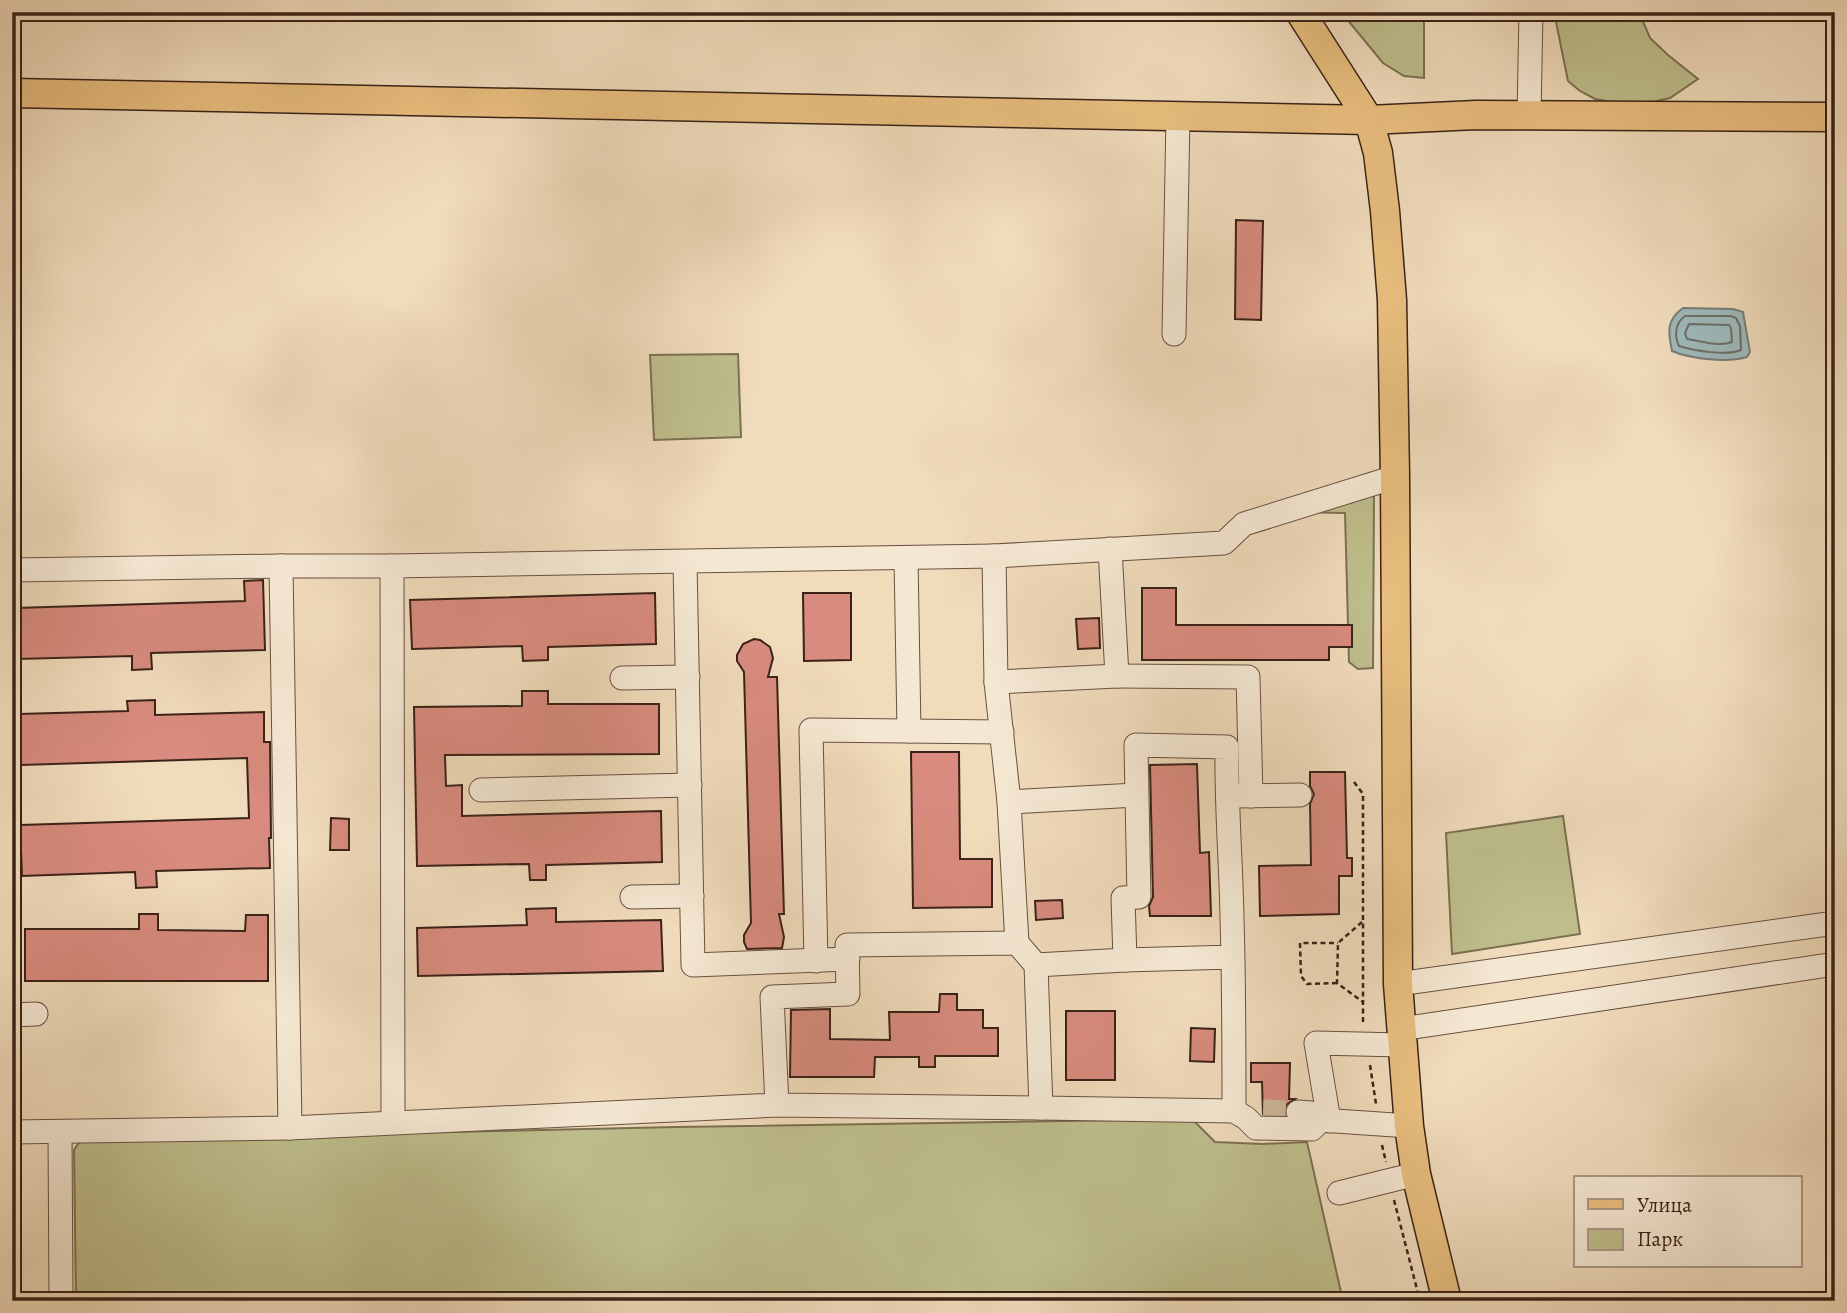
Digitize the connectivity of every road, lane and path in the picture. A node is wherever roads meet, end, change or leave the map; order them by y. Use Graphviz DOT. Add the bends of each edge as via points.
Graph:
graph roads {
  1 [pos="1300,12"];
  2 [pos="1531,12"];
  3 [pos="12,93"];
  4 [pos="1178,116"];
  5 [pos="1529,116"];
  6 [pos="1835,117"];
  7 [pos="1369,120"];
  8 [pos="1174,334"];
  9 [pos="1395,477"];
  10 [pos="1110,549"];
  11 [pos="994,556"];
  12 [pos="906,558"];
  13 [pos="685,562"];
  14 [pos="281,566"];
  15 [pos="392,566"];
  16 [pos="12,570"];
  17 [pos="1117,676"];
  18 [pos="688,677"];
  19 [pos="622,678"];
  20 [pos="996,682"];
  21 [pos="909,731"];
  22 [pos="1002,732"];
  23 [pos="1354,782"];
  24 [pos="690,785"];
  25 [pos="481,790"];
  26 [pos="1136,795"];
  27 [pos="1300,795"];
  28 [pos="1251,796"];
  29 [pos="1226,797"];
  30 [pos="1009,802"];
  31 [pos="692,896"];
  32 [pos="632,897"];
  33 [pos="1363,922"];
  34 [pos="1835,923"];
  35 [pos="1017,943"];
  36 [pos="1338,943"];
  37 [pos="1233,957"];
  38 [pos="848,960"];
  39 [pos="1125,960"];
  40 [pos="816,961"];
  41 [pos="1835,964"];
  42 [pos="1036,965"];
  43 [pos="1337,983"];
  44 [pos="1398,984"];
  45 [pos="1363,1002"];
  46 [pos="36,1014"];
  47 [pos="12,1015"];
  48 [pos="1363,1030"];
  49 [pos="1401,1037"];
  50 [pos="777,1105"];
  51 [pos="1041,1108"];
  52 [pos="1298,1112"];
  53 [pos="1248,1113"];
  54 [pos="1325,1121"];
  55 [pos="393,1122"];
  56 [pos="1409,1126"];
  57 [pos="290,1128"];
  58 [pos="12,1132"];
  59 [pos="60,1132"];
  60 [pos="1416,1174"];
  61 [pos="1339,1193"];
  62 [pos="61,1301"];
  63 [pos="1447,1301"];
  1 -- 7 [label="main road"];
  2 -- 5 [label="street"];
  3 -- 4 [label="main road"];
  4 -- 7 [label="main road"];
  4 -- 8 [label="street"];
  5 -- 6 [label="main road"];
  5 -- 7 [label="main road"];
  7 -- 9 [label="main road" via="1378,153 1392,300"];
  9 -- 10 [label="street" via="1244,524 1224,543"];
  9 -- 44 [label="main road"];
  10 -- 11 [label="street"];
  10 -- 17 [label="street"];
  11 -- 12 [label="street"];
  11 -- 20 [label="street"];
  12 -- 13 [label="street"];
  12 -- 21 [label="street"];
  13 -- 15 [label="street"];
  13 -- 18 [label="street"];
  14 -- 15 [label="street"];
  14 -- 16 [label="street"];
  14 -- 57 [label="street"];
  15 -- 55 [label="street"];
  17 -- 20 [label="street"];
  17 -- 28 [label="street" via="1248,677"];
  18 -- 19 [label="street"];
  18 -- 24 [label="street"];
  20 -- 22 [label="street"];
  21 -- 22 [label="street"];
  21 -- 40 [label="street" via="811,730"];
  22 -- 30 [label="street"];
  23 -- 33 [label="path" via="1363,794"];
  24 -- 25 [label="street"];
  24 -- 31 [label="street"];
  26 -- 29 [label="street" via="1136,745 1227,747"];
  26 -- 30 [label="street"];
  26 -- 39 [label="street" via="1139,897 1123,898"];
  27 -- 28 [label="street"];
  28 -- 29 [label="street"];
  29 -- 37 [label="street"];
  30 -- 35 [label="street"];
  31 -- 32 [label="street"];
  31 -- 40 [label="street" via="693,965"];
  33 -- 36 [label="path"];
  33 -- 45 [label="path"];
  34 -- 44 [label="street"];
  35 -- 38 [label="street" via="847,945"];
  35 -- 42 [label="street"];
  36 -- 43 [label="path"];
  36 -- 43 [label="path" via="1300,943 1300,976 1307,984"];
  37 -- 39 [label="street"];
  37 -- 53 [label="street"];
  38 -- 40 [label="street"];
  38 -- 50 [label="street" via="848,994 772,997"];
  39 -- 42 [label="street"];
  41 -- 49 [label="street"];
  42 -- 51 [label="street"];
  43 -- 45 [label="path"];
  44 -- 49 [label="main road"];
  45 -- 48 [label="path"];
  46 -- 47 [label="street"];
  49 -- 54 [label="street" via="1316,1043"];
  49 -- 56 [label="main road"];
  50 -- 51 [label="street"];
  50 -- 55 [label="street"];
  51 -- 53 [label="street"];
  52 -- 54 [label="street"];
  53 -- 54 [label="street" via="1256,1128 1303,1130"];
  54 -- 56 [label="street"];
  55 -- 57 [label="street"];
  56 -- 60 [label="main road"];
  57 -- 59 [label="street"];
  58 -- 59 [label="street"];
  59 -- 62 [label="street"];
  60 -- 61 [label="street"];
  60 -- 63 [label="main road"];
}
